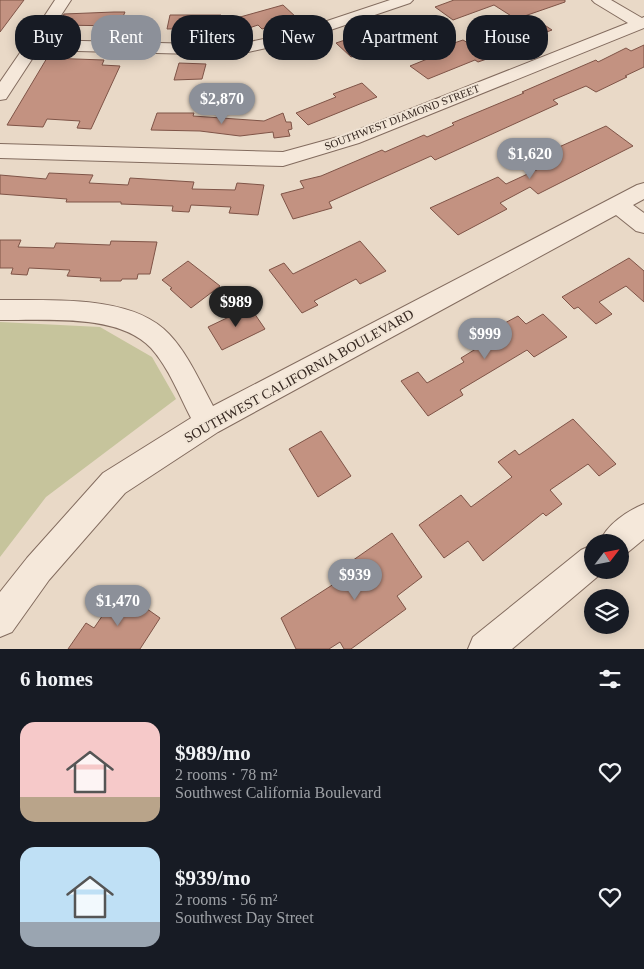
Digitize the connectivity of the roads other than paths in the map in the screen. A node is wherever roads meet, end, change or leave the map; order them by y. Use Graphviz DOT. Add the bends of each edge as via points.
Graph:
graph roads {
  1 [pos="63,0"];
  2 [pos="405,0"];
  3 [pos="600,0"];
  4 [pos="53,15"];
  5 [pos="643,23"];
  6 [pos="81,46"];
  7 [pos="22,60"];
  8 [pos="0,95"];
  9 [pos="0,151"];
  10 [pos="644,190"];
  11 [pos="618,204"];
  12 [pos="644,225"];
  13 [pos="0,310"];
  14 [pos="208,423"];
  15 [pos="644,519"];
  16 [pos="626,534"];
  17 [pos="584,568"];
  18 [pos="0,620"];
  19 [pos="485,649"];
  1 -- 4 [label="street"];
  2 -- 6 [label="street" via="292,38 235,50"];
  3 -- 5 [label="street"];
  5 -- 9 [label="street, SOUTHWEST DIAMOND STREET" via="352,139 283,160"];
  7 -- 8 [label="street"];
  10 -- 11 [label="street, SOUTHWEST CALIFORNIA BOULEVARD"];
  11 -- 12 [label="street"];
  11 -- 14 [label="street, SOUTHWEST CALIFORNIA BOULEVARD"];
  13 -- 14 [label="street" via="115,316 147,329 172,359"];
  14 -- 18 [label="street, SOUTHWEST CALIFORNIA BOULEVARD" via="114,484 38,569"];
  15 -- 16 [label="street"];
  17 -- 19 [label="street"];
}
